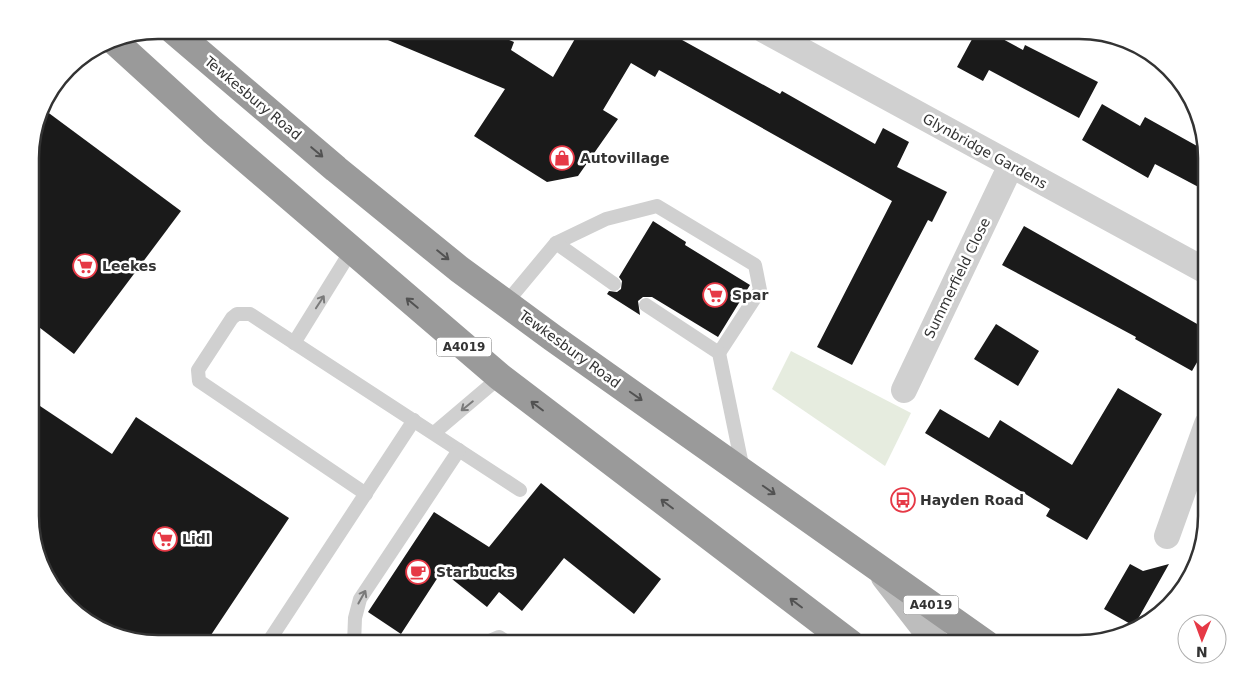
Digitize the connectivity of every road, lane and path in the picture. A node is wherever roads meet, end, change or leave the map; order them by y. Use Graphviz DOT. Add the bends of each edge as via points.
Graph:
graph roads {
  1 [pos="184,39"];
  2 [pos="780,39"];
  3 [pos="119,45"];
  4 [pos="1011,165"];
  5 [pos="556,243"];
  6 [pos="351,251"];
  7 [pos="1198,267"];
  8 [pos="614,284"];
  9 [pos="506,303"];
  10 [pos="646,305"];
  11 [pos="294,342"];
  12 [pos="719,353"];
  13 [pos="500,378"];
  14 [pos="904,390"];
  15 [pos="414,420"];
  16 [pos="434,433"];
  17 [pos="459,450"];
  18 [pos="1198,450"];
  19 [pos="743,472"];
  20 [pos="520,490"];
  21 [pos="366,494"];
  22 [pos="1168,536"];
  23 [pos="876,566"];
  24 [pos="273,635"];
  25 [pos="354,635"];
  26 [pos="839,635"];
  27 [pos="930,635"];
  28 [pos="973,635"];
  1 -- 9 [label="highway, Tewkesbury Road / A4019, one-way" via="336,169"];
  2 -- 4 [label="street, Glynbridge Gardens"];
  3 -- 6 [label="highway, A4019"];
  4 -- 7 [label="street, Glynbridge Gardens"];
  4 -- 14 [label="street, Summerfield Close"];
  5 -- 8 [label="lane"];
  5 -- 9 [label="lane"];
  5 -- 12 [label="lane" via="606,219 657,206 755,265 760,290"];
  11 -- 6 [label="lane, one-way"];
  13 -- 6 [label="highway, A4019, one-way"];
  9 -- 19 [label="highway, Tewkesbury Road / A4019, one-way"];
  10 -- 12 [label="lane"];
  11 -- 15 [label="lane"];
  11 -- 21 [label="lane" via="250,314 237,314 198,370 199,382"];
  12 -- 19 [label="lane"];
  13 -- 16 [label="lane, one-way"];
  26 -- 13 [label="highway, A4019, one-way"];
  15 -- 16 [label="lane"];
  15 -- 21 [label="lane"];
  16 -- 17 [label="lane"];
  17 -- 20 [label="lane"];
  25 -- 17 [label="lane, one-way" via="360,599"];
  18 -- 22 [label="street"];
  19 -- 23 [label="highway, Tewkesbury Road / A4019, one-way"];
  21 -- 24 [label="lane"];
  23 -- 27 [label="street"];
  23 -- 28 [label="highway, Tewkesbury Road / A4019"];
}
